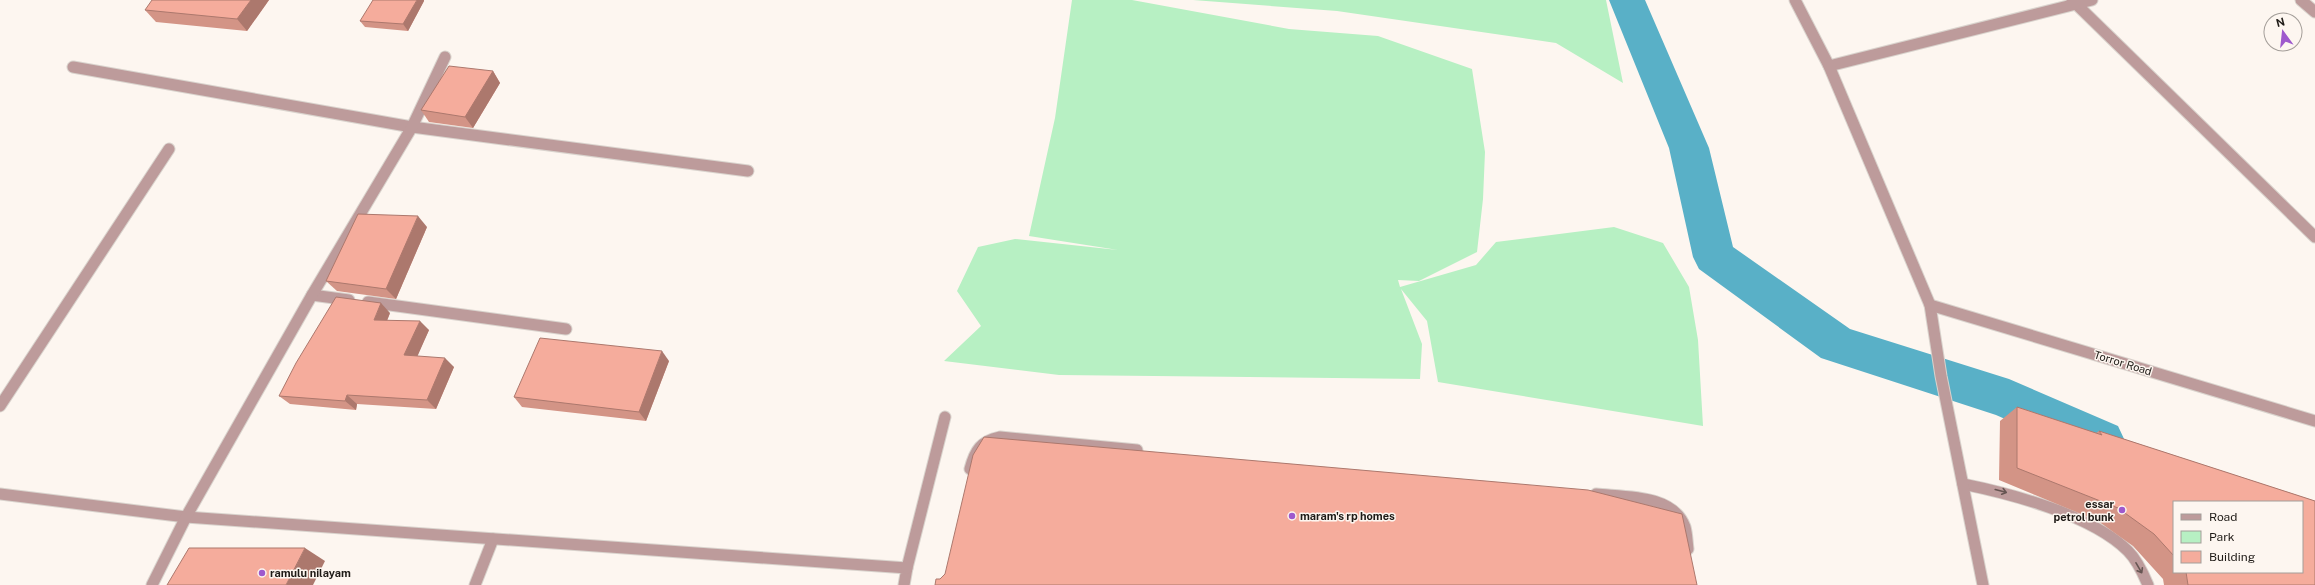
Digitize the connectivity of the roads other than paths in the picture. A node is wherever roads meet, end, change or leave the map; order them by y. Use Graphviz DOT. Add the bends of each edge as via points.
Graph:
graph roads {
  1 [pos="1795,0"];
  2 [pos="2092,0"];
  3 [pos="2301,0"];
  4 [pos="2074,2"];
  5 [pos="2315,12"];
  6 [pos="445,57"];
  7 [pos="1829,66"];
  8 [pos="73,67"];
  9 [pos="412,127"];
  10 [pos="169,149"];
  11 [pos="748,171"];
  12 [pos="2315,237"];
  13 [pos="312,295"];
  14 [pos="1930,305"];
  15 [pos="566,329"];
  16 [pos="0,406"];
  17 [pos="945,417"];
  18 [pos="2315,421"];
  19 [pos="1151,452"];
  20 [pos="968,478"];
  21 [pos="1963,484"];
  22 [pos="1580,493"];
  23 [pos="0,494"];
  24 [pos="186,517"];
  25 [pos="493,539"];
  26 [pos="1690,563"];
  27 [pos="907,568"];
  28 [pos="152,585"];
  29 [pos="475,585"];
  30 [pos="904,585"];
  31 [pos="1983,585"];
  32 [pos="2148,585"];
  1 -- 7 [label="street"];
  2 -- 4 [label="street"];
  3 -- 5 [label="street"];
  4 -- 7 [label="street"];
  4 -- 12 [label="street"];
  6 -- 9 [label="street"];
  7 -- 14 [label="street"];
  8 -- 9 [label="street" via="211,94"];
  9 -- 11 [label="street"];
  9 -- 13 [label="street"];
  10 -- 16 [label="street"];
  13 -- 15 [label="street"];
  13 -- 24 [label="street"];
  14 -- 18 [label="street, Torror Road"];
  14 -- 21 [label="street" via="1941,376"];
  17 -- 27 [label="street"];
  19 -- 20 [label="street" via="1000,437 986,440 975,450"];
  21 -- 31 [label="street"];
  21 -- 32 [label="street, one-way" via="2032,500 2104,534 2128,551"];
  22 -- 26 [label="street" via="1652,499 1673,509 1685,526"];
  23 -- 24 [label="street"];
  24 -- 25 [label="street"];
  24 -- 28 [label="street"];
  25 -- 27 [label="street"];
  25 -- 29 [label="street"];
  27 -- 30 [label="street"];
}
